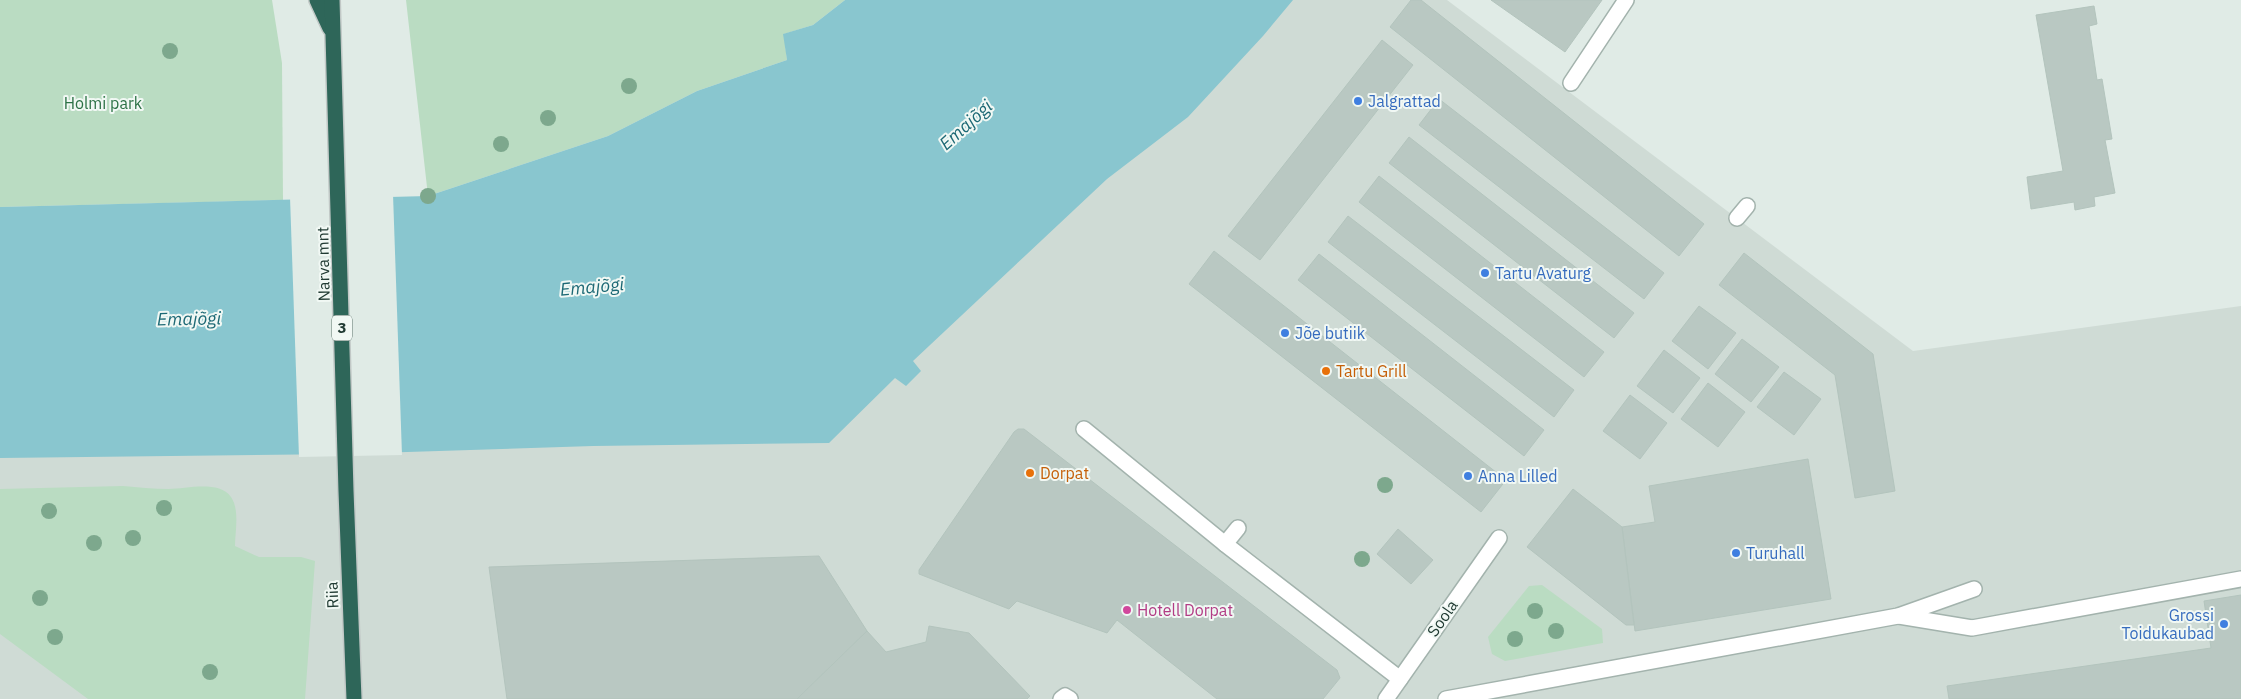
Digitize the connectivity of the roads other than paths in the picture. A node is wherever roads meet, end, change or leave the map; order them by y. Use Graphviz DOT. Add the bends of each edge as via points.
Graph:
graph roads {
  1 [pos="317,0"];
  2 [pos="332,0"];
  3 [pos="337,0"];
  4 [pos="1626,0"];
  5 [pos="334,37"];
  6 [pos="1571,83"];
  7 [pos="1747,206"];
  8 [pos="1737,218"];
  9 [pos="1084,429"];
  10 [pos="346,491"];
  11 [pos="1238,528"];
  12 [pos="1499,538"];
  13 [pos="1225,544"];
  14 [pos="2241,579"];
  15 [pos="1974,589"];
  16 [pos="1898,616"];
  17 [pos="1400,679"];
  18 [pos="354,699"];
  19 [pos="1061,699"];
  20 [pos="1070,699"];
  21 [pos="1386,699"];
  22 [pos="1446,699"];
  1 -- 5 [label="highway, Narva mnt / 3"];
  2 -- 5 [label="highway, Narva mnt / 3"];
  3 -- 5 [label="highway"];
  4 -- 6 [label="street"];
  5 -- 10 [label="highway, Narva mnt / 3"];
  7 -- 8 [label="street"];
  9 -- 13 [label="street"];
  10 -- 18 [label="highway, Riia / 3"];
  11 -- 13 [label="street"];
  12 -- 17 [label="street, Soola"];
  13 -- 17 [label="street"];
  14 -- 16 [label="street" via="1972,628"];
  15 -- 16 [label="street"];
  16 -- 22 [label="street"];
  17 -- 21 [label="street, Soola"];
  19 -- 20 [label="street" via="1064,696"];
}
